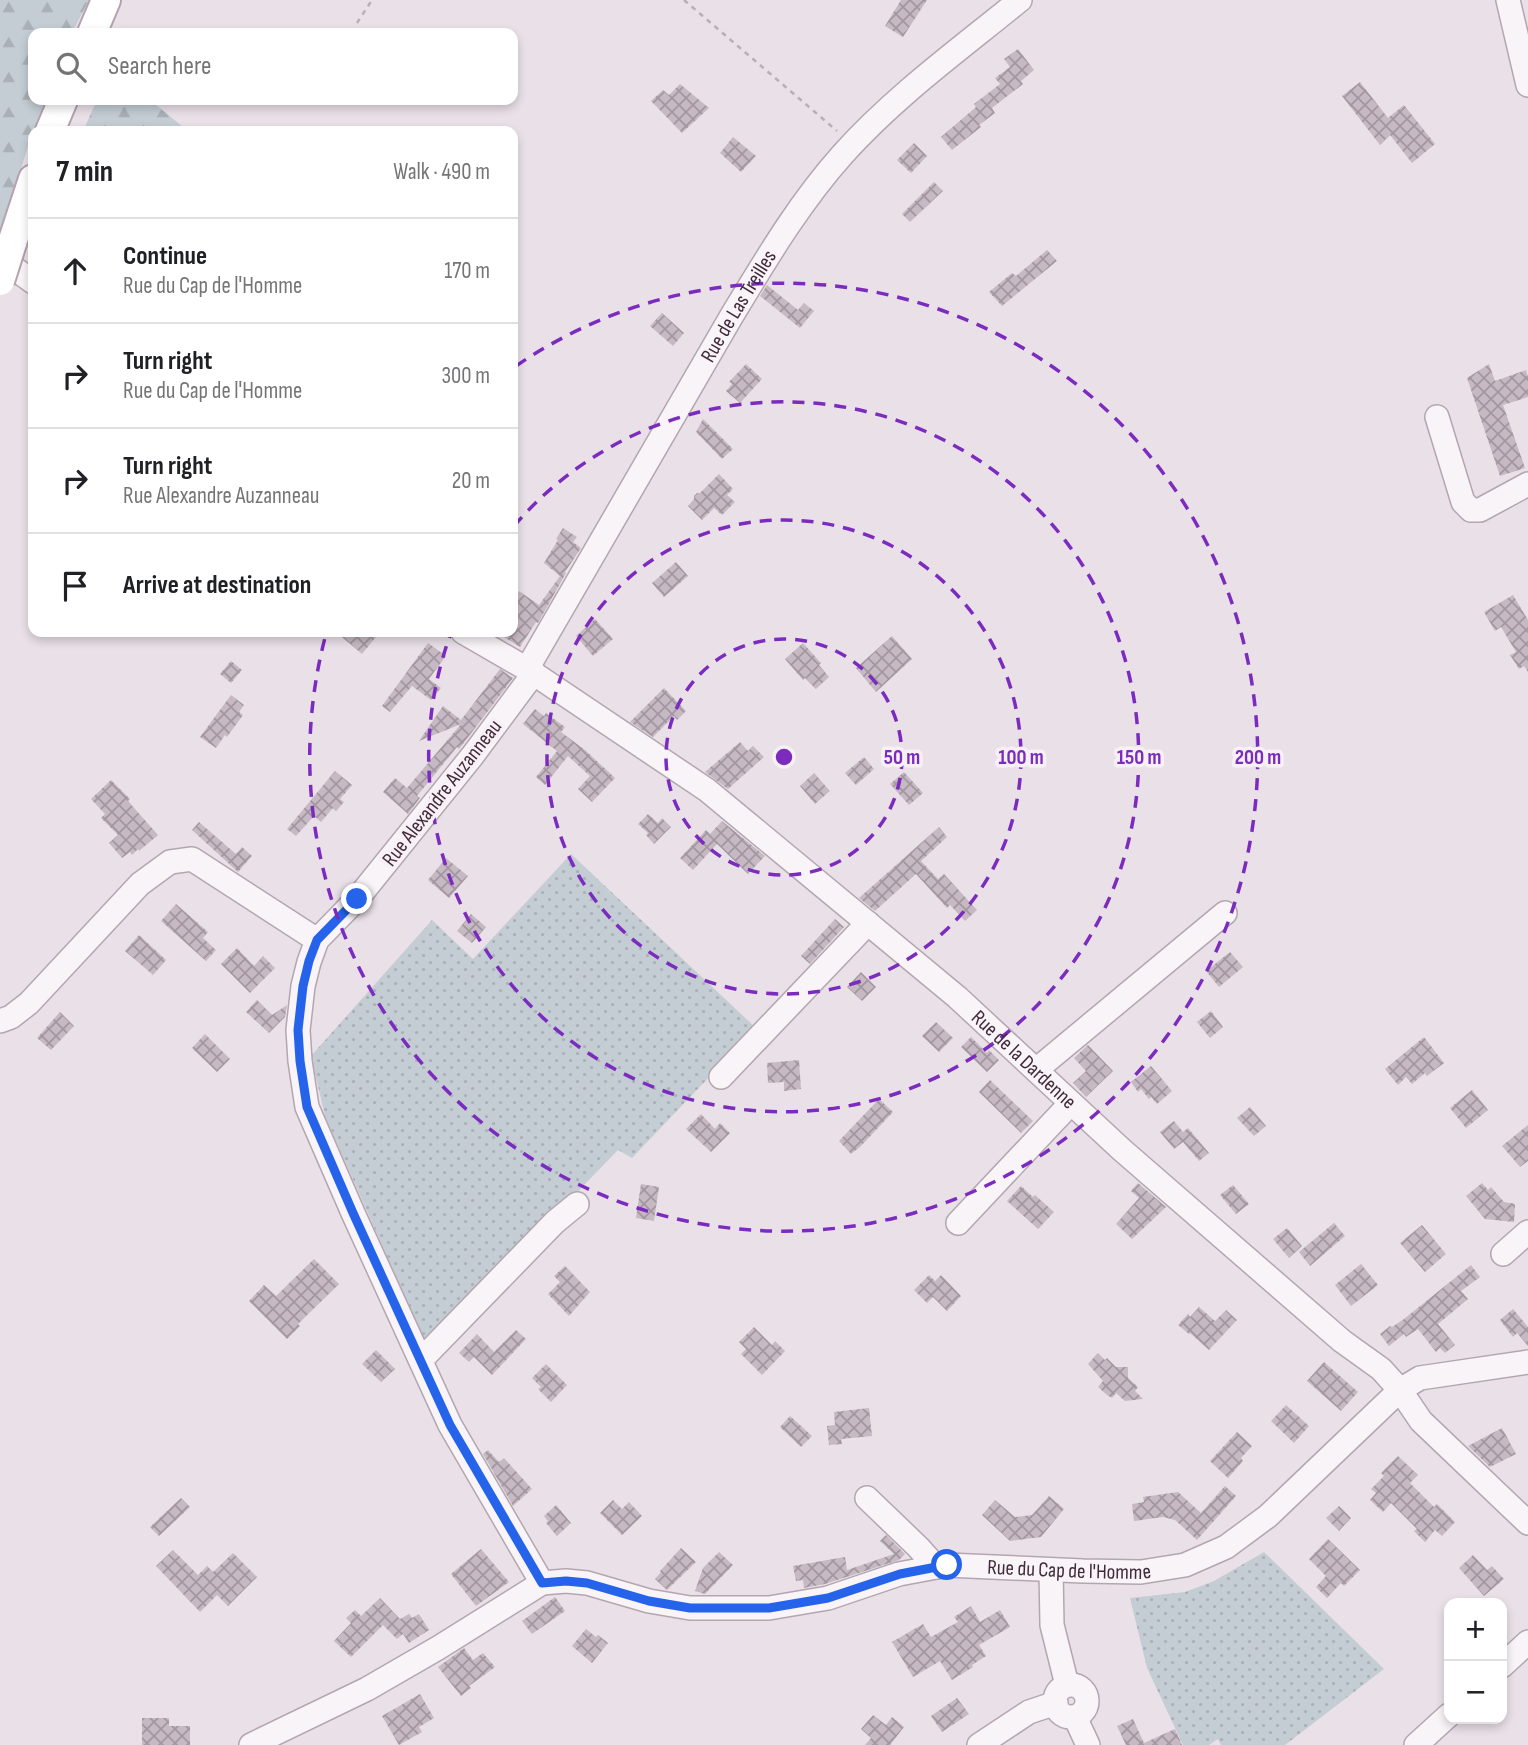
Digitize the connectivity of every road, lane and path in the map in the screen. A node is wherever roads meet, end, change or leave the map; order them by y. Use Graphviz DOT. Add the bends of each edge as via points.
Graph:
graph roads {
  1 [pos="106,0"];
  2 [pos="372,0"];
  3 [pos="684,0"];
  4 [pos="1020,0"];
  5 [pos="1508,0"];
  6 [pos="357,23"];
  7 [pos="94,28"];
  8 [pos="1524,53"];
  9 [pos="1528,85"];
  10 [pos="61,105"];
  11 [pos="52,126"];
  12 [pos="853,144"];
  13 [pos="28,192"];
  14 [pos="6,251"];
  15 [pos="28,276"];
  16 [pos="0,281"];
  17 [pos="1437,417"];
  18 [pos="1528,484"];
  19 [pos="473,637"];
  20 [pos="531,671"];
  21 [pos="1225,913"];
  22 [pos="868,923"];
  23 [pos="317,940"];
  24 [pos="0,1021"];
  25 [pos="1036,1070"];
  26 [pos="721,1077"];
  27 [pos="1071,1103"];
  28 [pos="577,1204"];
  29 [pos="958,1223"];
  30 [pos="1528,1232"];
  31 [pos="1503,1254"];
  32 [pos="421,1360"];
  33 [pos="1528,1362"];
  34 [pos="1400,1390"];
  35 [pos="867,1497"];
  36 [pos="1528,1523"];
  37 [pos="936,1567"];
  38 [pos="1051,1570"];
  39 [pos="542,1583"];
  40 [pos="1528,1642"];
  41 [pos="1507,1661"];
  42 [pos="1066,1702"];
  43 [pos="1444,1720"];
  44 [pos="251,1745"];
  45 [pos="979,1745"];
  46 [pos="1088,1745"];
  47 [pos="1416,1745"];
  1 -- 7 [label="main road"];
  2 -- 6 [label="path"];
  3 -- 12 [label="path"];
  4 -- 12 [label="street, Rue de Las Treilles"];
  5 -- 8 [label="street"];
  8 -- 9 [label="street"];
  10 -- 11 [label="main road"];
  12 -- 20 [label="street, Rue de Las Treilles" via="804,202 763,263"];
  13 -- 14 [label="main road"];
  14 -- 15 [label="street"];
  14 -- 16 [label="main road, bridge"];
  17 -- 18 [label="street" via="1463,502 1471,510 1480,510"];
  19 -- 20 [label="street, Rue de la Dardenne"];
  20 -- 22 [label="street, Rue de la Dardenne" via="707,790"];
  20 -- 23 [label="street, Rue Alexandre Auzanneau" via="473,755 357,899"];
  21 -- 25 [label="street"];
  22 -- 25 [label="street, Rue de la Dardenne"];
  22 -- 26 [label="street"];
  23 -- 24 [label="street" via="192,859 170,862 140,884 29,1003"];
  23 -- 32 [label="street" via="303,986 298,1030 307,1107"];
  25 -- 27 [label="street, Rue de la Dardenne"];
  27 -- 29 [label="street"];
  27 -- 34 [label="street, Rue de la Dardenne"];
  28 -- 32 [label="street"];
  30 -- 31 [label="street"];
  32 -- 39 [label="street" via="450,1425"];
  33 -- 34 [label="street" via="1420,1378"];
  34 -- 36 [label="street, Rue de la Dardenne" via="1421,1421"];
  34 -- 38 [label="street, Rue du Cap de l'Homme" via="1268,1516 1226,1546 1185,1565 1142,1572"];
  35 -- 37 [label="street"];
  37 -- 38 [label="street, Rue du Cap de l'Homme"];
  37 -- 39 [label="street, Rue du Cap de l'Homme" via="828,1598 769,1608 690,1608 587,1583"];
  38 -- 42 [label="street" via="1052,1625"];
  39 -- 44 [label="street" via="367,1689"];
  40 -- 41 [label="street"];
  42 -- 45 [label="street" via="1029,1712"];
  42 -- 46 [label="street"];
  43 -- 47 [label="street"];
}
